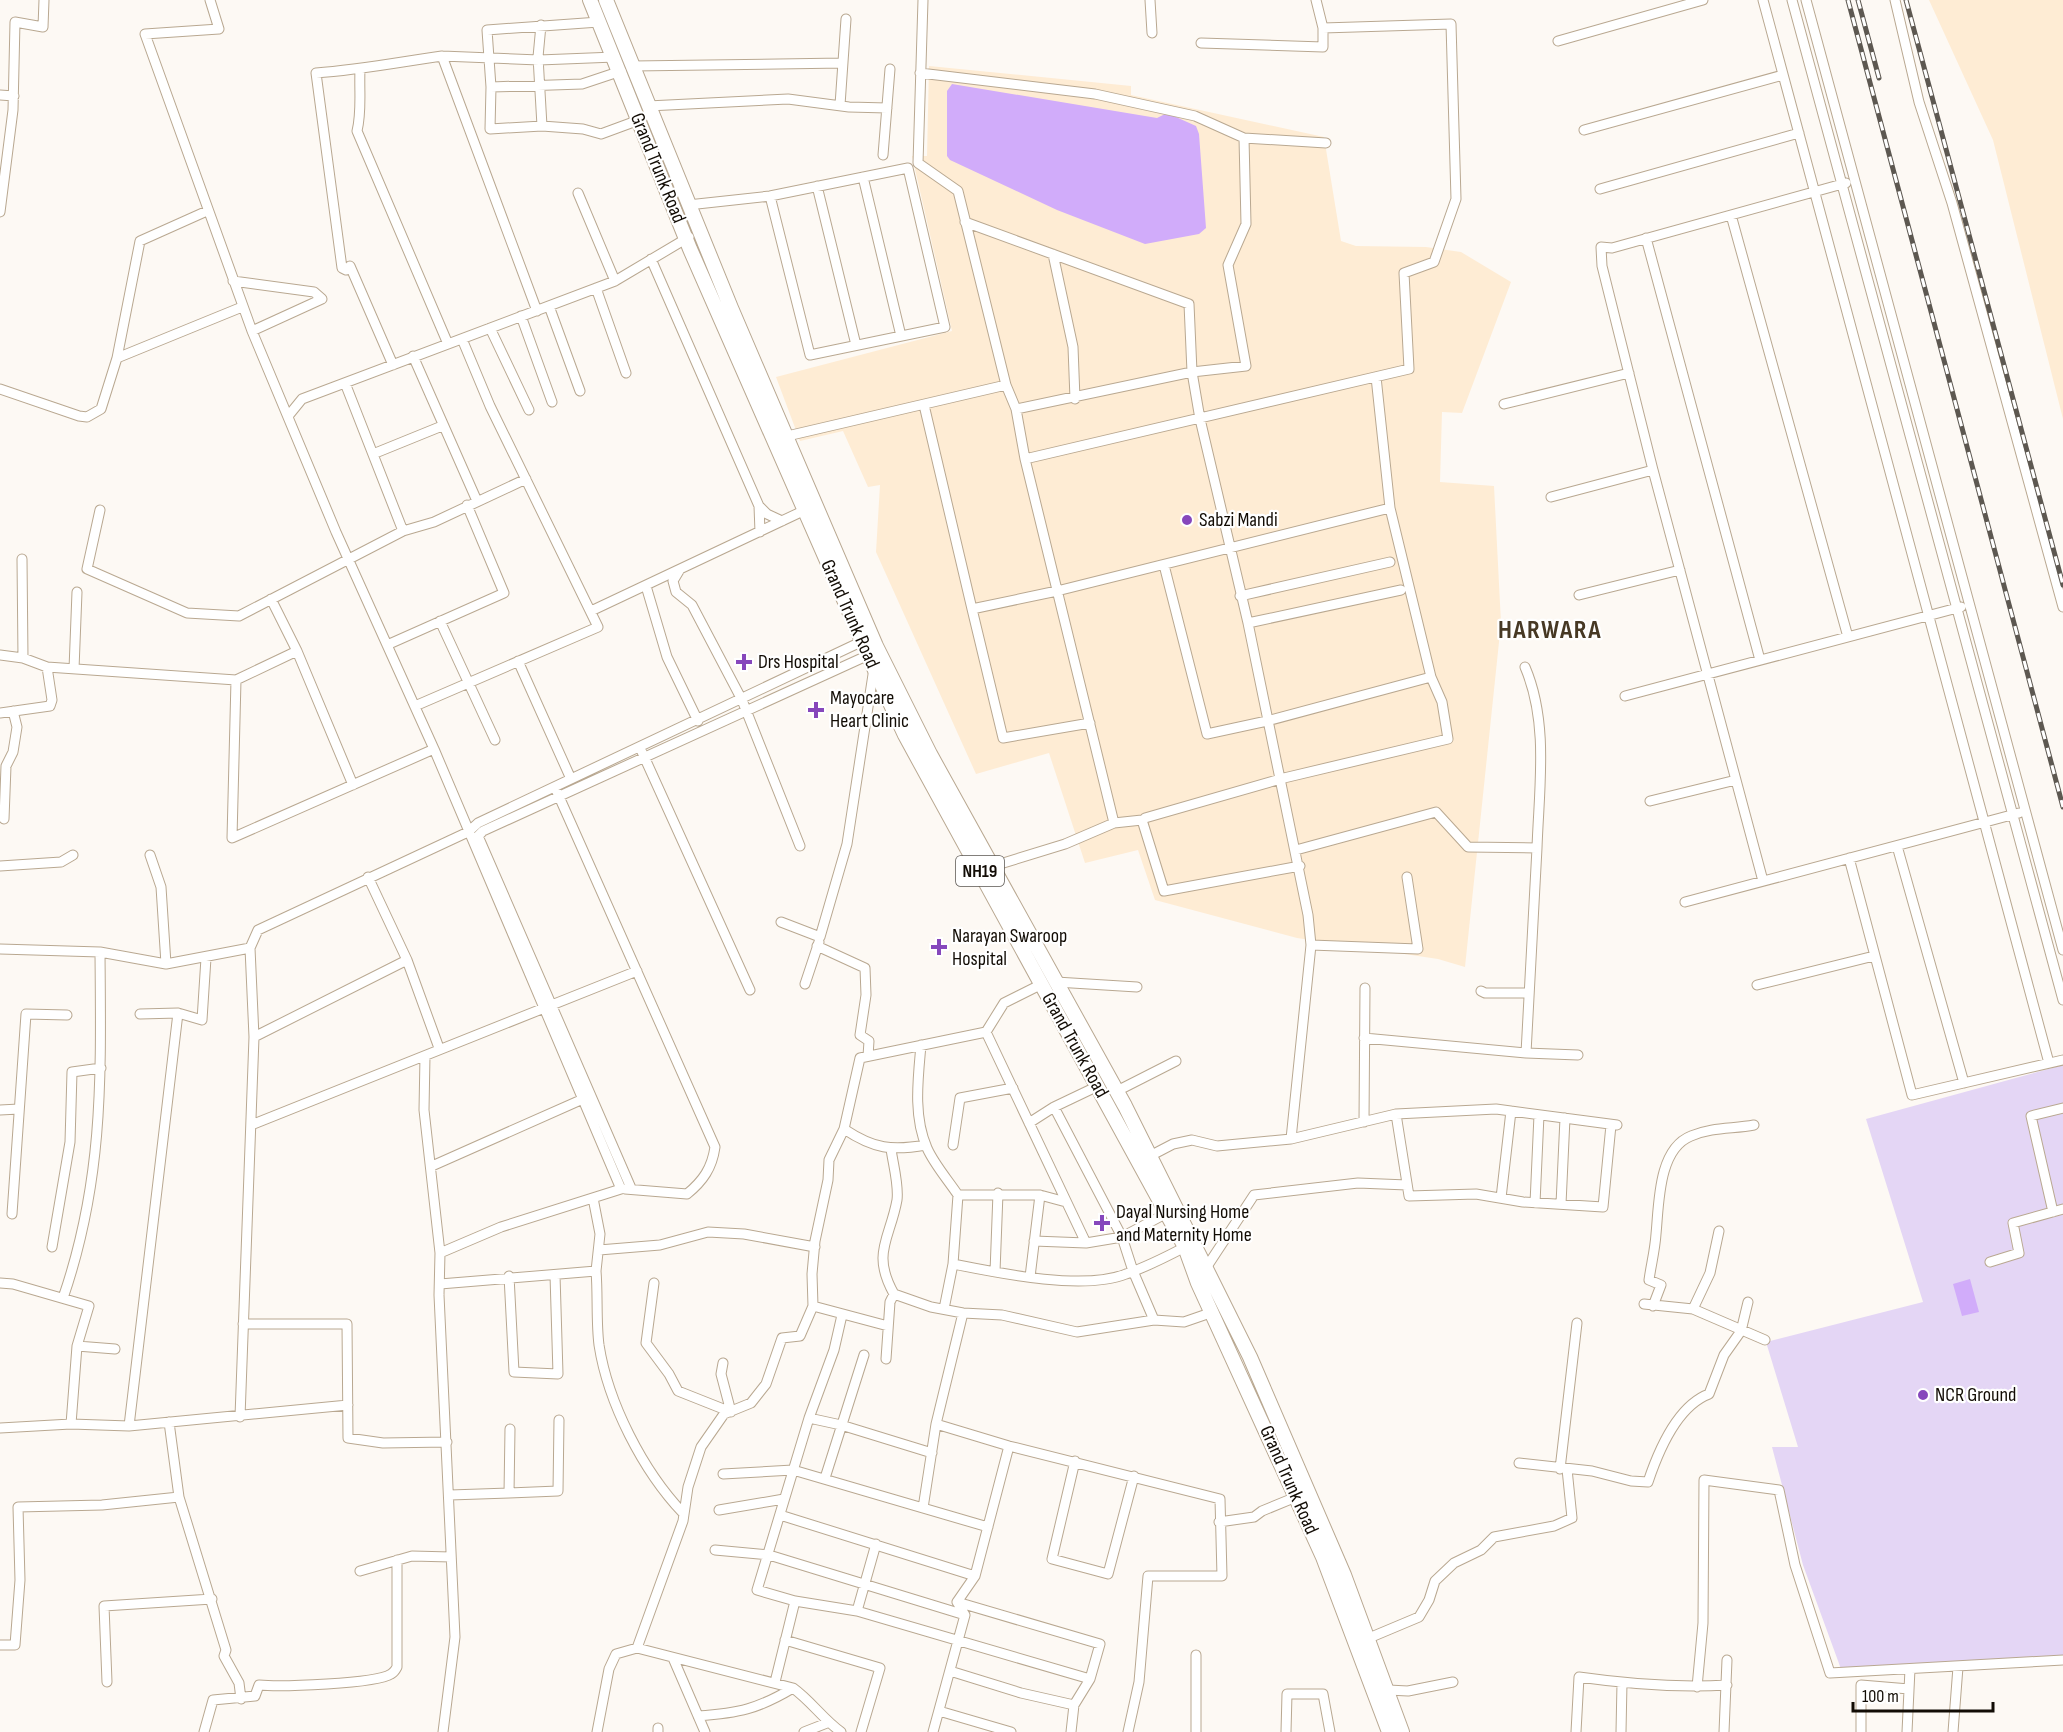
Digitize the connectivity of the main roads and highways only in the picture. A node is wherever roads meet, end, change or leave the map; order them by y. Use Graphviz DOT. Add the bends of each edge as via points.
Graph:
graph roads {
  1 [pos="590,0"];
  2 [pos="606,0"];
  3 [pos="627,69"];
  4 [pos="778,438"];
  5 [pos="867,639"];
  6 [pos="1049,983"];
  7 [pos="1389,1732"];
  8 [pos="1402,1732"];
  1 -- 3 [label="highway, Grand Trunk Road / NH19" via="615,57"];
  2 -- 3 [label="highway, Grand Trunk Road / NH19"];
  3 -- 4 [label="highway, Grand Trunk Road / NH19" via="648,106"];
  3 -- 4 [label="highway, Grand Trunk Road / NH19" via="639,120 686,238"];
  4 -- 5 [label="highway, Grand Trunk Road / NH19"];
  4 -- 5 [label="highway, Grand Trunk Road / NH19" via="803,511"];
  5 -- 6 [label="highway, Grand Trunk Road / NH19" via="905,735 986,868"];
  6 -- 7 [label="highway, Grand Trunk Road / NH19" via="1098,1086 1185,1247 1344,1609"];
  6 -- 8 [label="highway, Grand Trunk Road / NH19" via="1117,1091 1250,1357 1340,1565"];
}
